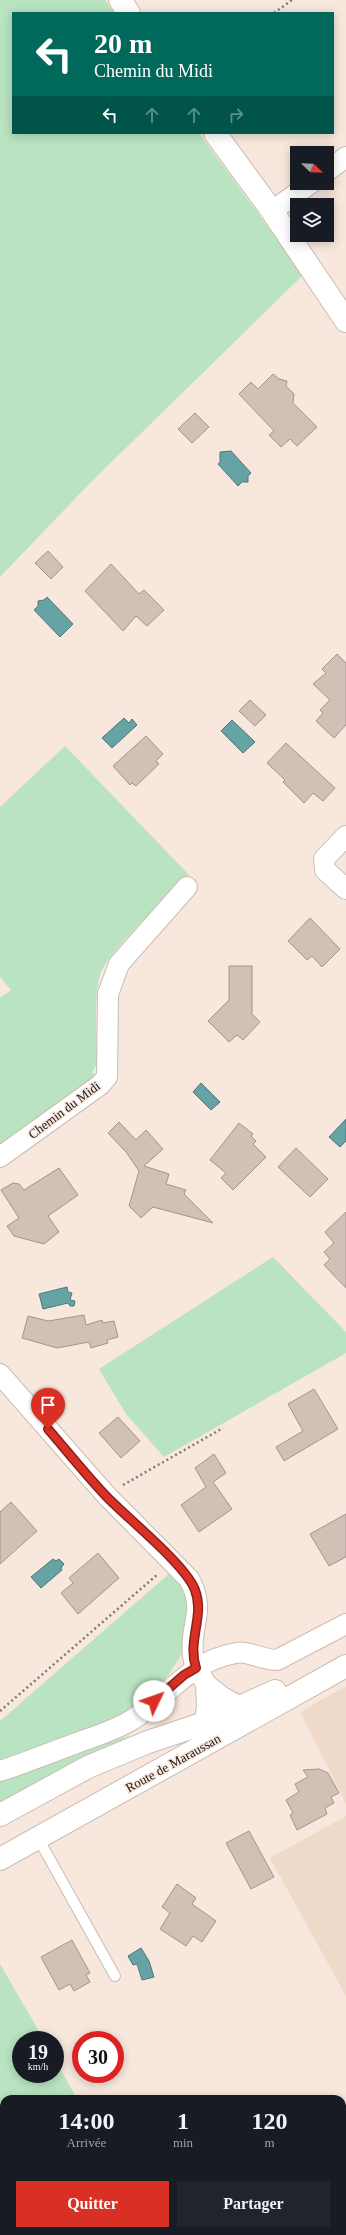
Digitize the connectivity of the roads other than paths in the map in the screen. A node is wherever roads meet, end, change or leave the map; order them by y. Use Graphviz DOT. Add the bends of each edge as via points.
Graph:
graph roads {
  1 [pos="120,0"];
  2 [pos="128,12"];
  3 [pos="215,134"];
  4 [pos="346,157"];
  5 [pos="334,166"];
  6 [pos="301,190"];
  7 [pos="272,211"];
  8 [pos="346,321"];
  9 [pos="346,836"];
  10 [pos="187,887"];
  11 [pos="346,889"];
  12 [pos="0,1157"];
  13 [pos="0,1374"];
  14 [pos="346,1624"];
  15 [pos="346,1656"];
  16 [pos="346,1666"];
  17 [pos="201,1676"];
  18 [pos="241,1707"];
  19 [pos="205,1723"];
  20 [pos="0,1771"];
  21 [pos="0,1815"];
  22 [pos="38,1838"];
  23 [pos="0,1859"];
  24 [pos="115,1976"];
  1 -- 2 [label="main road"];
  3 -- 7 [label="main road"];
  4 -- 5 [label="street"];
  6 -- 7 [label="street"];
  7 -- 8 [label="main road"];
  9 -- 11 [label="street" via="324,859 325,870"];
  10 -- 12 [label="street, Chemin du Midi" via="120,964 108,994 107,1077 100,1085"];
  13 -- 17 [label="street" via="106,1496 189,1579 198,1601 192,1641 193,1658"];
  14 -- 17 [label="street" via="277,1660 265,1660 246,1652 236,1652"];
  15 -- 18 [label="main road, Route de Maraussan"];
  16 -- 22 [label="main road, Route de Maraussan"];
  17 -- 18 [label="street" via="222,1697"];
  17 -- 19 [label="street" via="207,1706"];
  17 -- 20 [label="street" via="184,1675 144,1710 115,1729"];
  18 -- 19 [label="main road, Route de Maraussan"];
  19 -- 21 [label="main road, Route de Maraussan" via="148,1742 88,1767"];
  22 -- 23 [label="main road, Route de Maraussan"];
  22 -- 24 [label="lane"];
}
